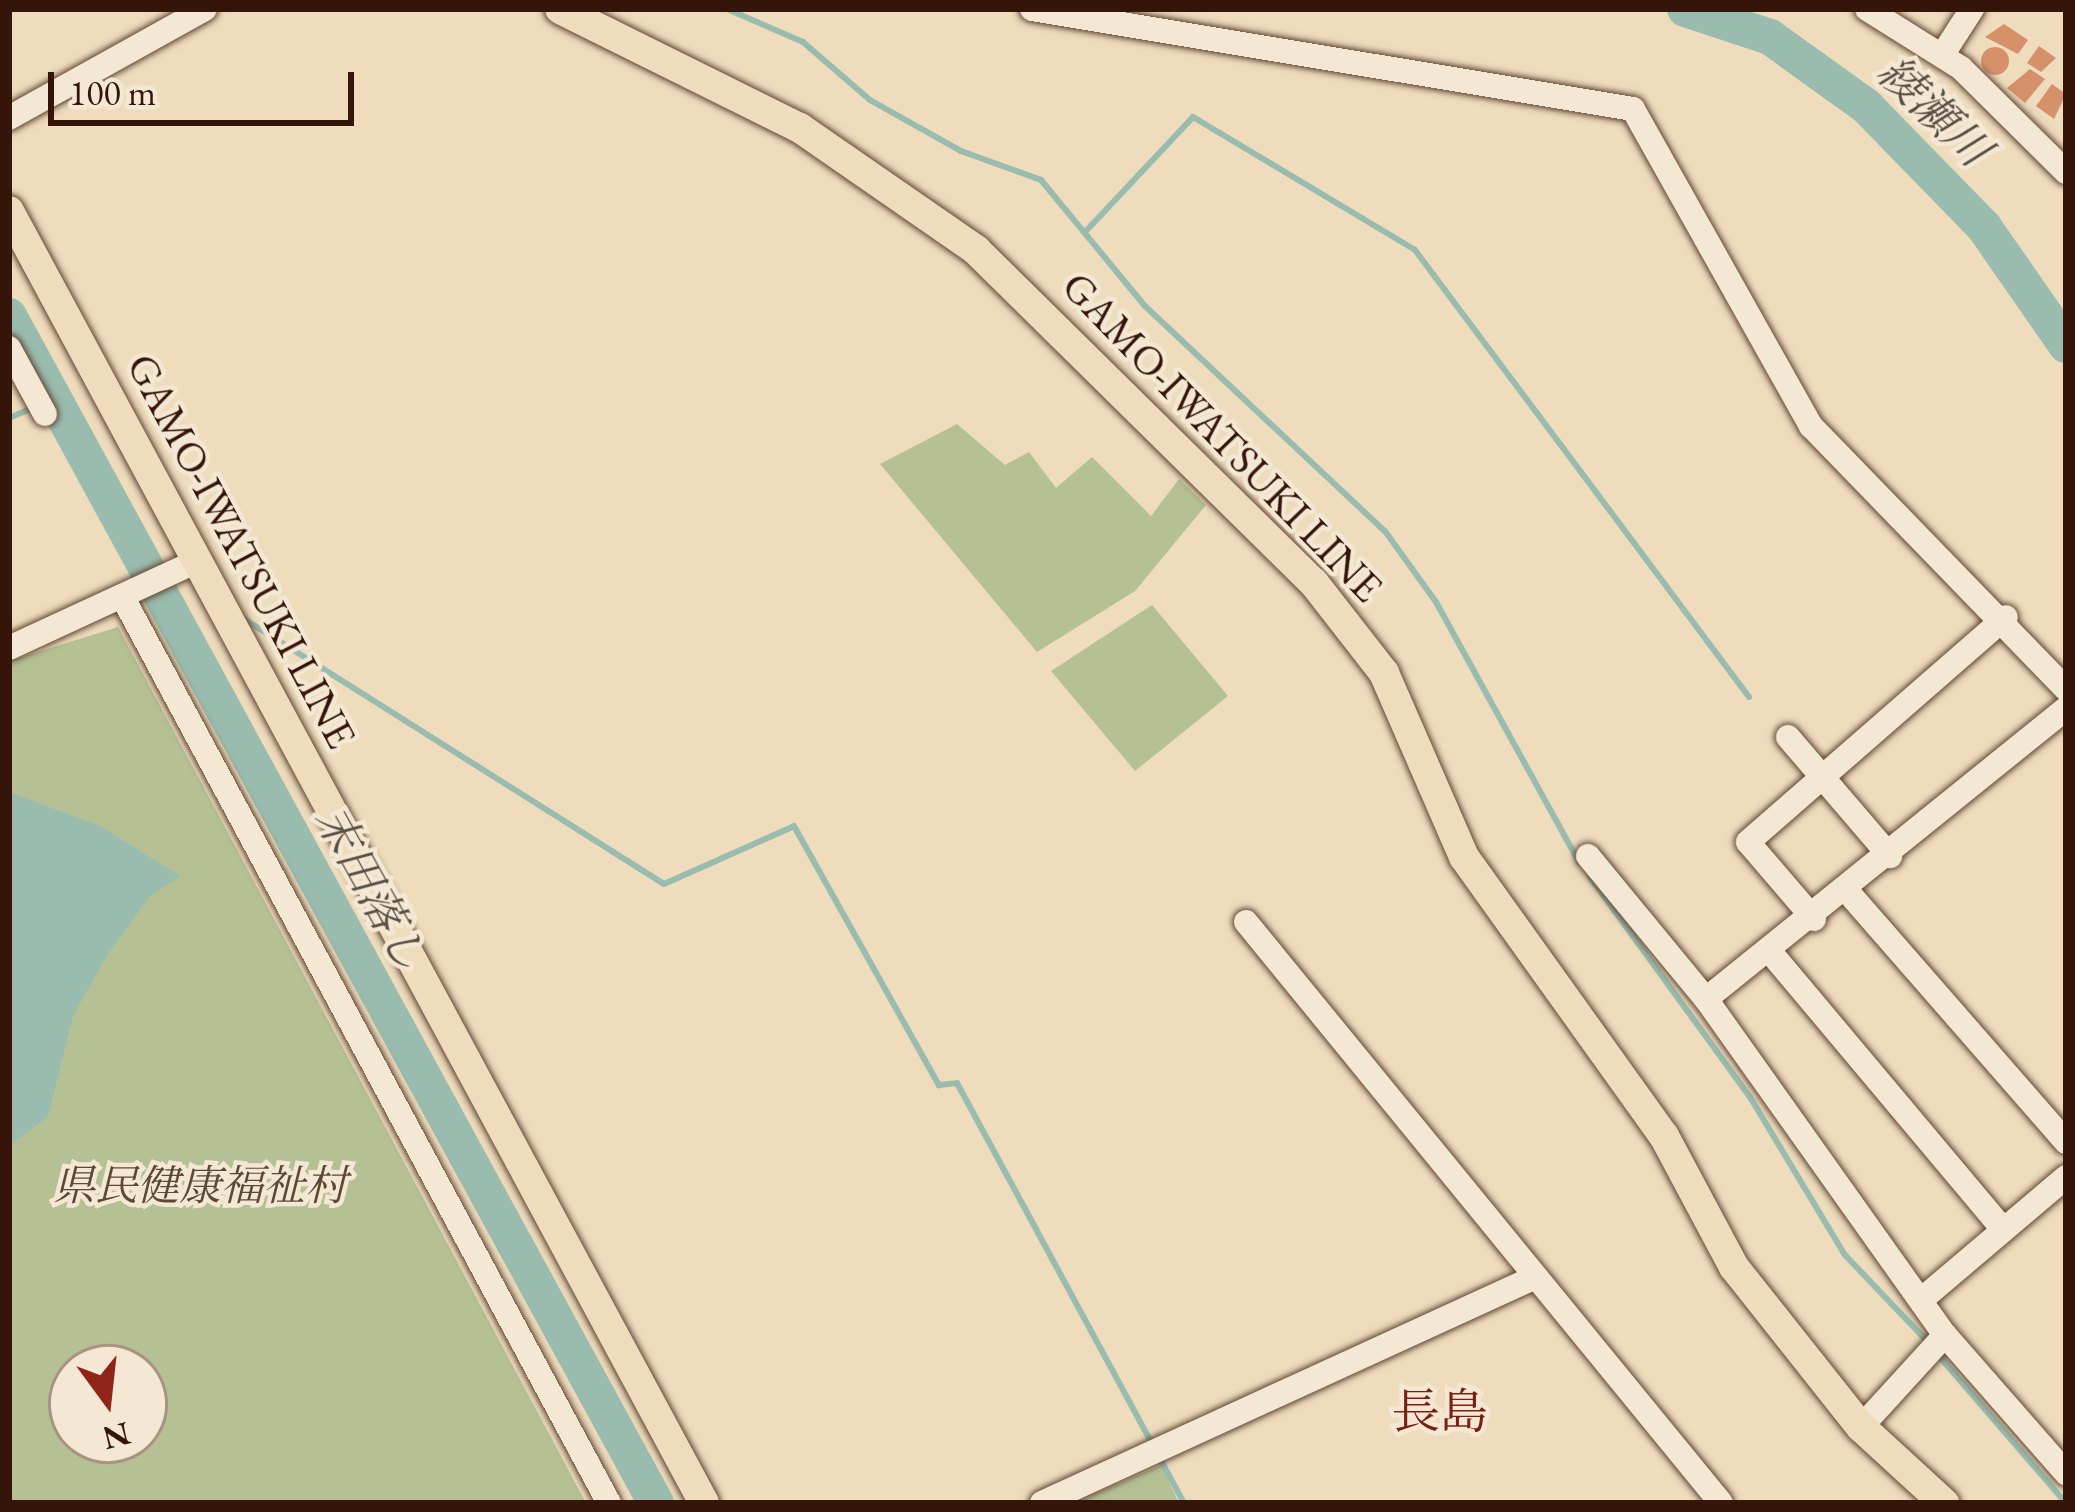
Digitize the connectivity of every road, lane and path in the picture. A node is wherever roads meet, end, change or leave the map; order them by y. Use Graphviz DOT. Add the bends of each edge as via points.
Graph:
graph roads {
  1 [pos="205,9"];
  2 [pos="560,9"];
  3 [pos="1031,9"];
  4 [pos="1867,9"];
  5 [pos="1972,9"];
  6 [pos="1943,54"];
  7 [pos="9,118"];
  8 [pos="2065,169"];
  9 [pos="9,212"];
  10 [pos="9,348"];
  11 [pos="45,414"];
  12 [pos="197,561"];
  13 [pos="122,596"];
  14 [pos="2006,617"];
  15 [pos="9,648"];
  16 [pos="2066,689"];
  17 [pos="2066,709"];
  18 [pos="1788,737"];
  19 [pos="1821,778"];
  20 [pos="1588,856"];
  21 [pos="1890,856"];
  22 [pos="1847,891"];
  23 [pos="1814,920"];
  24 [pos="1246,922"];
  25 [pos="1772,954"];
  26 [pos="1706,999"];
  27 [pos="2066,1142"];
  28 [pos="2066,1177"];
  29 [pos="2003,1229"];
  30 [pos="1531,1279"];
  31 [pos="1921,1300"];
  32 [pos="1945,1335"];
  33 [pos="1862,1427"];
  34 [pos="2066,1473"];
  35 [pos="609,1503"];
  36 [pos="704,1503"];
  37 [pos="1042,1503"];
  38 [pos="1721,1503"];
  39 [pos="1944,1503"];
  1 -- 7 [label="street"];
  2 -- 33 [label="main road, GAMO-IWATSUKI LINE" via="800,128 976,250 1314,583 1384,674 1464,857 1664,1136 1734,1267"];
  3 -- 14 [label="street" via="1633,109 1810,426"];
  4 -- 6 [label="street"];
  5 -- 6 [label="street"];
  6 -- 8 [label="street"];
  9 -- 12 [label="main road, GAMO-IWATSUKI LINE"];
  10 -- 11 [label="street"];
  12 -- 13 [label="street"];
  12 -- 36 [label="main road, GAMO-IWATSUKI LINE"];
  13 -- 15 [label="street"];
  13 -- 35 [label="street"];
  14 -- 16 [label="street"];
  14 -- 19 [label="street"];
  17 -- 21 [label="street"];
  18 -- 19 [label="street"];
  19 -- 21 [label="street"];
  19 -- 23 [label="street" via="1748,842"];
  20 -- 26 [label="street"];
  21 -- 22 [label="street"];
  22 -- 23 [label="street"];
  22 -- 27 [label="street"];
  23 -- 25 [label="street"];
  24 -- 30 [label="street"];
  25 -- 26 [label="street"];
  25 -- 29 [label="street"];
  26 -- 31 [label="street"];
  28 -- 29 [label="street"];
  29 -- 31 [label="street"];
  30 -- 37 [label="street"];
  30 -- 38 [label="street"];
  31 -- 32 [label="street"];
  32 -- 33 [label="street"];
  32 -- 34 [label="street"];
  33 -- 39 [label="main road, GAMO-IWATSUKI LINE"];
}
